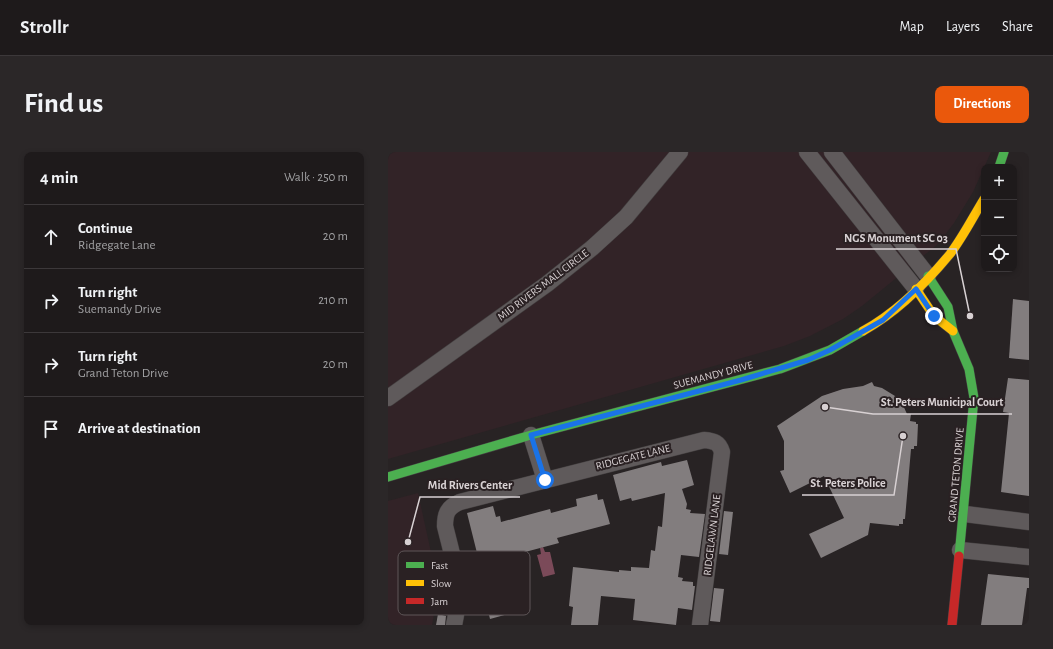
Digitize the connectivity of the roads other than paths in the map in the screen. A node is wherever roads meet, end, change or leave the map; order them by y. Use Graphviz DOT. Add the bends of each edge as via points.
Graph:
graph roads {
  1 [pos="680,152"];
  2 [pos="807,152"];
  3 [pos="832,152"];
  4 [pos="1004,152"];
  5 [pos="1000,164"];
  6 [pos="983,200"];
  7 [pos="928,276"];
  8 [pos="916,289"];
  9 [pos="953,331"];
  10 [pos="388,398"];
  11 [pos="531,435"];
  12 [pos="720,445"];
  13 [pos="388,476"];
  14 [pos="545,480"];
  15 [pos="964,514"];
  16 [pos="1029,522"];
  17 [pos="960,550"];
  18 [pos="450,551"];
  19 [pos="1029,557"];
  20 [pos="456,615"];
  21 [pos="454,625"];
  22 [pos="700,625"];
  23 [pos="952,625"];
  1 -- 10 [label="street, MID RIVERS MALL CIRCLE" via="626,217 592,248 547,284"];
  2 -- 8 [label="street"];
  3 -- 7 [label="street"];
  4 -- 5 [label="street"];
  6 -- 7 [label="street, SUEMANDY DRIVE" via="950,253"];
  7 -- 8 [label="street, SUEMANDY DRIVE"];
  7 -- 9 [label="street, GRAND TETON DRIVE" via="948,306"];
  8 -- 9 [label="street, GRAND TETON DRIVE" via="934,316"];
  8 -- 11 [label="street, SUEMANDY DRIVE" via="883,320 837,347 808,360"];
  9 -- 15 [label="street, GRAND TETON DRIVE" via="969,369 974,398"];
  11 -- 13 [label="street, SUEMANDY DRIVE"];
  11 -- 14 [label="street"];
  12 -- 14 [label="street, RIDGEGATE LANE" via="716,441 692,442"];
  12 -- 22 [label="street, RIDGELAWN LANE" via="722,452"];
  14 -- 18 [label="street, RIDGEGATE LANE" via="460,502 448,510 445,526"];
  15 -- 16 [label="street"];
  15 -- 17 [label="street, GRAND TETON DRIVE"];
  17 -- 19 [label="street"];
  17 -- 23 [label="street, GRAND TETON DRIVE"];
  20 -- 21 [label="street, RIDGEGATE LANE"];
}
